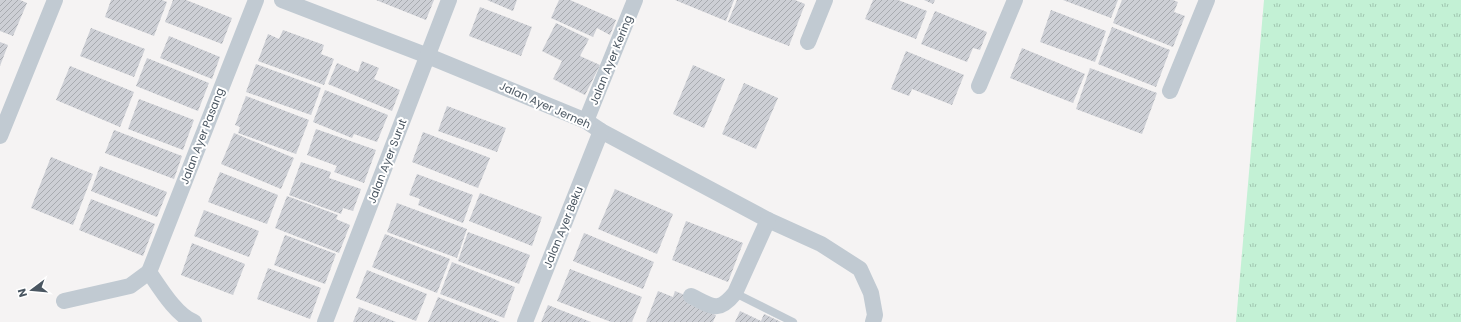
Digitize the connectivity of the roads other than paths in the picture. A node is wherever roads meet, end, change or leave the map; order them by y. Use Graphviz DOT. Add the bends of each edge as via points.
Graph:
graph roads {
  1 [pos="54,0"];
  2 [pos="256,0"];
  3 [pos="282,0"];
  4 [pos="450,0"];
  5 [pos="635,0"];
  6 [pos="825,0"];
  7 [pos="1015,0"];
  8 [pos="1207,0"];
  9 [pos="808,42"];
  10 [pos="428,56"];
  11 [pos="979,86"];
  12 [pos="1170,91"];
  13 [pos="586,121"];
  14 [pos="601,131"];
  15 [pos="0,136"];
  16 [pos="768,220"];
  17 [pos="149,272"];
  18 [pos="735,293"];
  19 [pos="691,296"];
  20 [pos="64,301"];
  21 [pos="194,322"];
  22 [pos="325,322"];
  23 [pos="525,322"];
  24 [pos="792,322"];
  25 [pos="873,322"];
  1 -- 15 [label="street"];
  2 -- 17 [label="street, Jalan Ayer Pasang"];
  3 -- 10 [label="street, Jalan Ayer Jerneh"];
  4 -- 10 [label="street, Jalan Ayer Surut"];
  5 -- 13 [label="street, Jalan Ayer Kering"];
  6 -- 9 [label="street"];
  7 -- 11 [label="street"];
  8 -- 12 [label="street"];
  10 -- 13 [label="street, Jalan Ayer Jerneh"];
  10 -- 22 [label="street, Jalan Ayer Surut"];
  13 -- 14 [label="street, Jalan Ayer Jerneh"];
  14 -- 16 [label="street, Jalan Ayer Jerneh"];
  14 -- 23 [label="street, Jalan Ayer Beku"];
  16 -- 18 [label="street"];
  16 -- 25 [label="street, Jalan Ayer Jerneh" via="821,244 860,269 871,293 875,314"];
  17 -- 20 [label="street" via="130,286"];
  17 -- 21 [label="street" via="166,297"];
  18 -- 19 [label="street" via="720,307"];
  18 -- 24 [label="lane"];
}
